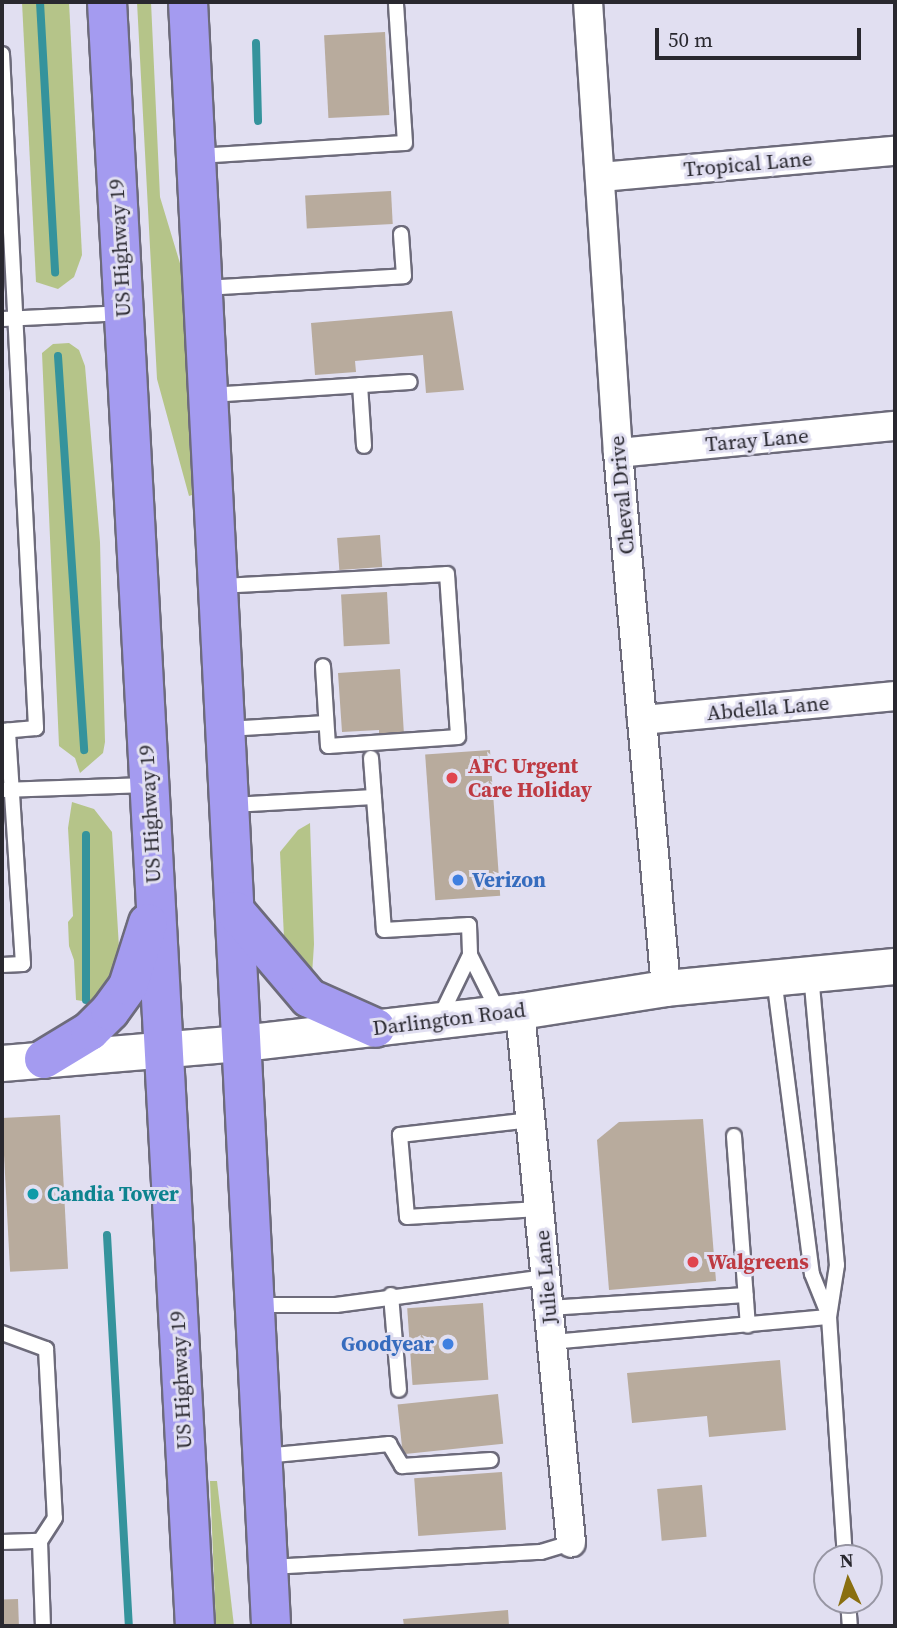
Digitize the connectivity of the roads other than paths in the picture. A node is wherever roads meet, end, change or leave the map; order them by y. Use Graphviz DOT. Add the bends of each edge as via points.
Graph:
graph roads {
  1 [pos="107,2"];
  2 [pos="187,2"];
  3 [pos="396,2"];
  4 [pos="587,2"];
  5 [pos="2,54"];
  6 [pos="895,151"];
  7 [pos="196,156"];
  8 [pos="601,177"];
  9 [pos="401,234"];
  10 [pos="202,288"];
  11 [pos="123,313"];
  12 [pos="8,319"];
  13 [pos="410,382"];
  14 [pos="360,385"];
  15 [pos="208,396"];
  16 [pos="895,426"];
  17 [pos="364,446"];
  18 [pos="618,453"];
  19 [pos="218,586"];
  20 [pos="323,666"];
  21 [pos="895,696"];
  22 [pos="642,720"];
  23 [pos="326,723"];
  24 [pos="226,729"];
  25 [pos="5,731"];
  26 [pos="371,758"];
  27 [pos="149,785"];
  28 [pos="7,790"];
  29 [pos="374,797"];
  30 [pos="230,805"];
  31 [pos="155,901"];
  32 [pos="235,911"];
  33 [pos="470,955"];
  34 [pos="2,965"];
  35 [pos="895,966"];
  36 [pos="811,974"];
  37 [pos="774,977"];
  38 [pos="666,988"];
  39 [pos="510,1012"];
  40 [pos="438,1020"];
  41 [pos="376,1027"];
  42 [pos="242,1043"];
  43 [pos="163,1049"];
  44 [pos="44,1059"];
  45 [pos="2,1063"];
  46 [pos="531,1120"];
  47 [pos="734,1136"];
  48 [pos="540,1209"];
  49 [pos="546,1277"];
  50 [pos="391,1295"];
  51 [pos="746,1295"];
  52 [pos="255,1305"];
  53 [pos="549,1308"];
  54 [pos="829,1317"];
  55 [pos="748,1325"];
  56 [pos="2,1333"];
  57 [pos="552,1342"];
  58 [pos="399,1390"];
  59 [pos="263,1456"];
  60 [pos="491,1460"];
  61 [pos="40,1541"];
  62 [pos="2,1542"];
  63 [pos="571,1543"];
  64 [pos="844,1544"];
  65 [pos="268,1567"];
  66 [pos="43,1626"];
  67 [pos="195,1626"];
  68 [pos="271,1626"];
  1 -- 11 [label="highway, US Highway 19"];
  2 -- 7 [label="highway"];
  3 -- 7 [label="lane" via="405,143"];
  4 -- 8 [label="street, Cheval Drive"];
  5 -- 12 [label="lane"];
  6 -- 8 [label="street, Tropical Lane"];
  7 -- 10 [label="highway"];
  8 -- 18 [label="street, Cheval Drive"];
  9 -- 10 [label="lane" via="404,276"];
  10 -- 15 [label="highway"];
  11 -- 12 [label="lane"];
  11 -- 27 [label="highway, US Highway 19"];
  12 -- 25 [label="lane" via="36,729"];
  13 -- 14 [label="lane"];
  14 -- 15 [label="lane"];
  14 -- 17 [label="lane"];
  15 -- 19 [label="highway"];
  16 -- 18 [label="street, Taray Lane"];
  18 -- 22 [label="street, Cheval Drive"];
  19 -- 23 [label="lane" via="447,574 458,737 328,746"];
  19 -- 24 [label="highway"];
  20 -- 23 [label="lane"];
  21 -- 22 [label="street, Abdella Lane"];
  22 -- 38 [label="street, Cheval Drive"];
  23 -- 24 [label="lane"];
  24 -- 30 [label="highway"];
  25 -- 28 [label="lane"];
  26 -- 29 [label="lane"];
  27 -- 28 [label="lane"];
  27 -- 31 [label="highway, US Highway 19"];
  28 -- 34 [label="lane" via="23,964"];
  29 -- 30 [label="lane"];
  29 -- 33 [label="lane" via="384,930 468,925"];
  30 -- 32 [label="highway"];
  31 -- 43 [label="highway, US Highway 19"];
  31 -- 44 [label="highway" via="128,986 90,1031"];
  32 -- 41 [label="highway" via="309,998"];
  32 -- 42 [label="highway"];
  33 -- 39 [label="lane"];
  33 -- 40 [label="lane"];
  35 -- 36 [label="street, Darlington Road"];
  36 -- 37 [label="street, Darlington Road"];
  36 -- 54 [label="lane" via="837,1265"];
  37 -- 38 [label="street, Darlington Road"];
  37 -- 54 [label="lane" via="813,1274"];
  38 -- 39 [label="street, Darlington Road"];
  39 -- 40 [label="street, Darlington Road"];
  39 -- 46 [label="street, Julie Lane"];
  40 -- 41 [label="street, Darlington Road"];
  41 -- 42 [label="street, Darlington Road"];
  42 -- 43 [label="street, Darlington Road"];
  42 -- 52 [label="highway"];
  43 -- 44 [label="street, Darlington Road"];
  43 -- 67 [label="highway, US Highway 19"];
  44 -- 45 [label="street, Darlington Road"];
  46 -- 48 [label="street, Julie Lane"];
  46 -- 48 [label="lane" via="400,1135 407,1217"];
  47 -- 51 [label="lane"];
  48 -- 49 [label="street, Julie Lane"];
  49 -- 50 [label="lane"];
  49 -- 53 [label="street, Julie Lane"];
  50 -- 52 [label="lane" via="336,1305"];
  50 -- 58 [label="lane"];
  51 -- 53 [label="lane"];
  51 -- 55 [label="lane"];
  52 -- 59 [label="highway"];
  53 -- 57 [label="street, Julie Lane"];
  54 -- 55 [label="lane"];
  54 -- 64 [label="lane"];
  55 -- 57 [label="lane"];
  56 -- 61 [label="lane" via="46,1349 55,1518"];
  57 -- 63 [label="street, Julie Lane"];
  59 -- 60 [label="lane" via="389,1444 402,1466"];
  59 -- 65 [label="highway"];
  61 -- 62 [label="lane"];
  61 -- 66 [label="lane"];
  63 -- 65 [label="lane" via="541,1552"];
  65 -- 68 [label="highway"];
}
